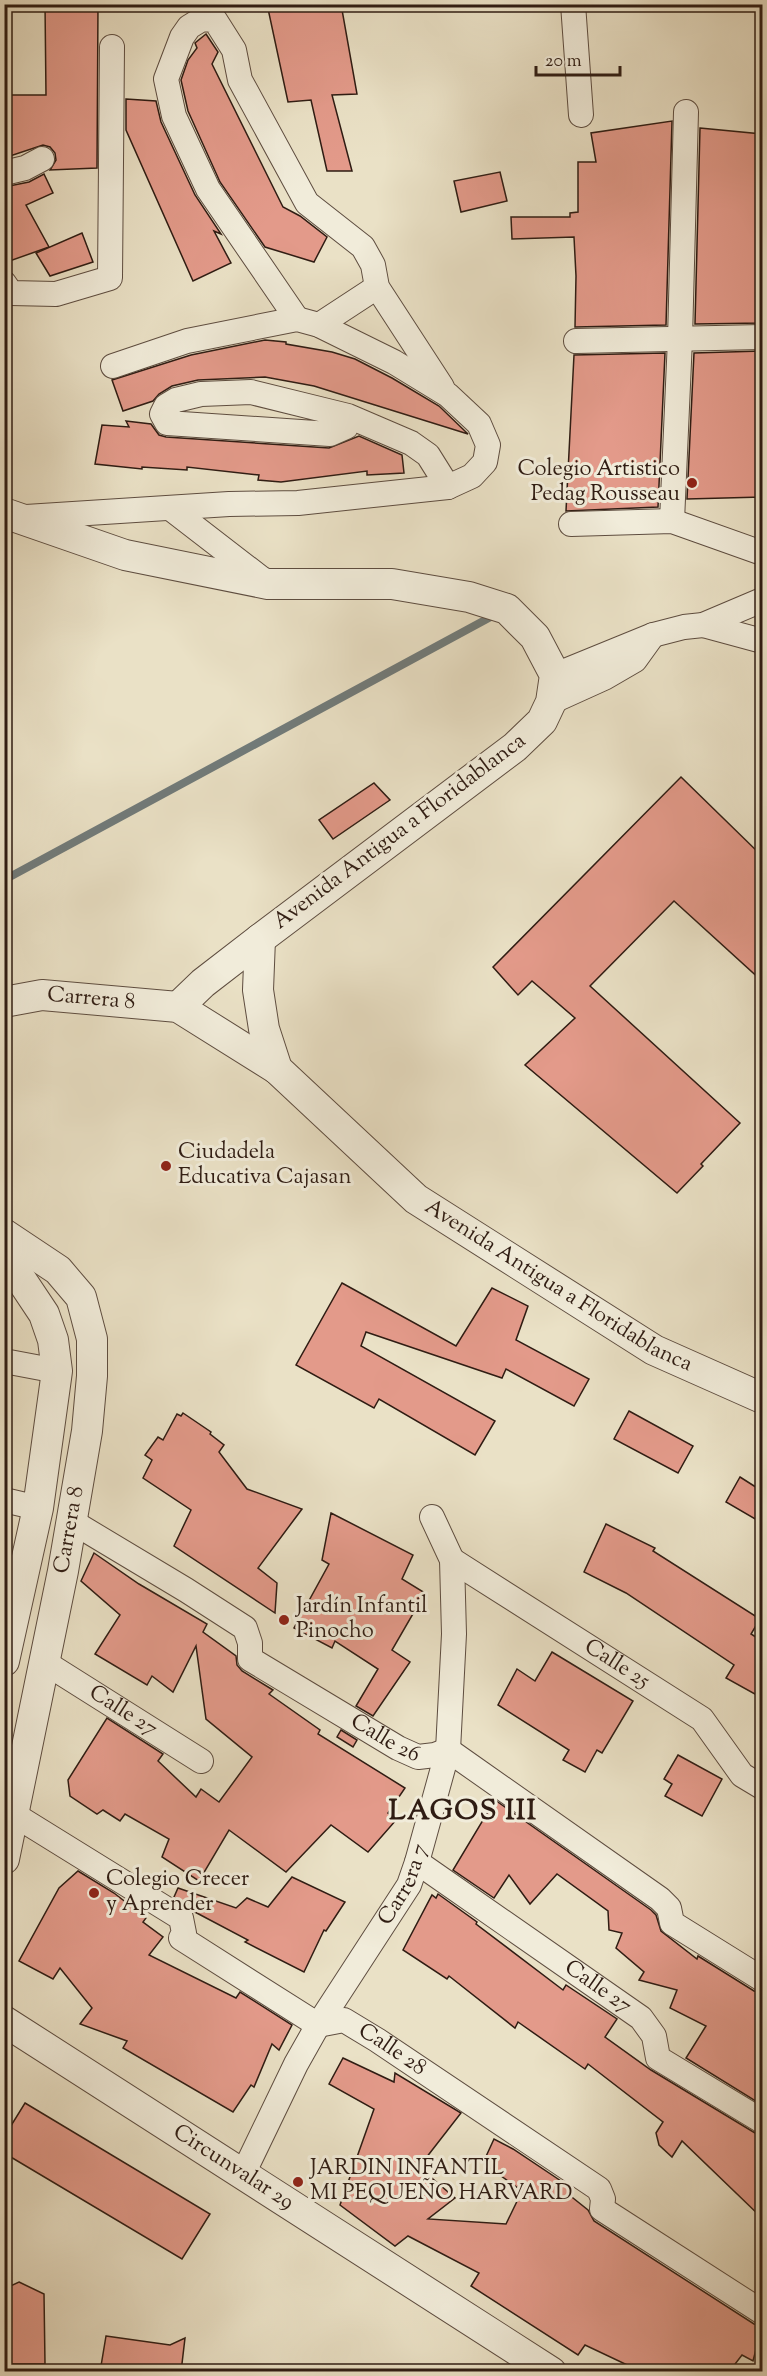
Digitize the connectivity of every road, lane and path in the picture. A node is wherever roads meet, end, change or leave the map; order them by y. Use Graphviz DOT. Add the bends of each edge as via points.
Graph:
graph roads {
  1 [pos="573,4"];
  2 [pos="112,47"];
  3 [pos="686,112"];
  4 [pos="581,115"];
  5 [pos="42,159"];
  6 [pos="4,173"];
  7 [pos="4,283"];
  8 [pos="377,287"];
  9 [pos="308,322"];
  10 [pos="762,337"];
  11 [pos="680,339"];
  12 [pos="576,341"];
  13 [pos="112,366"];
  14 [pos="448,395"];
  15 [pos="348,416"];
  16 [pos="448,487"];
  17 [pos="170,508"];
  18 [pos="10,516"];
  19 [pos="672,521"];
  20 [pos="571,524"];
  21 [pos="762,554"];
  22 [pos="267,584"];
  23 [pos="762,600"];
  24 [pos="703,625"];
  25 [pos="762,641"];
  26 [pos="553,689"];
  27 [pos="260,939"];
  28 [pos="4,1002"];
  29 [pos="178,1007"];
  30 [pos="277,1069"];
  31 [pos="4,1234"];
  32 [pos="4,1254"];
  33 [pos="4,1361"];
  34 [pos="57,1371"];
  35 [pos="762,1398"];
  36 [pos="4,1500"];
  37 [pos="38,1508"];
  38 [pos="432,1517"];
  39 [pos="71,1521"];
  40 [pos="452,1560"];
  41 [pos="4,1660"];
  42 [pos="44,1662"];
  43 [pos="448,1750"];
  44 [pos="201,1761"];
  45 [pos="762,1787"];
  46 [pos="14,1814"];
  47 [pos="4,1859"];
  48 [pos="417,1862"];
  49 [pos="762,1979"];
  50 [pos="4,2021"];
  51 [pos="318,2025"];
  52 [pos="762,2121"];
  53 [pos="243,2174"];
  54 [pos="762,2312"];
  55 [pos="551,2372"];
  1 -- 4 [label="street"];
  2 -- 7 [label="street" via="110,278 56,294 11,292"];
  3 -- 11 [label="street"];
  5 -- 6 [label="street"];
  8 -- 9 [label="street"];
  8 -- 9 [label="street" via="373,265 363,247 307,203 240,80 234,50 215,20 202,19 182,37 166,80 174,116 208,189"];
  8 -- 14 [label="street"];
  9 -- 13 [label="street" via="187,341"];
  9 -- 14 [label="street" via="394,363"];
  10 -- 11 [label="street"];
  11 -- 12 [label="street"];
  11 -- 19 [label="street"];
  14 -- 16 [label="street" via="479,424 488,445 486,462 472,476"];
  15 -- 15 [label="street" via="251,392 201,394 176,400 162,414 167,423 330,434 346,427"];
  15 -- 16 [label="street" via="411,443 428,455"];
  16 -- 17 [label="street" via="298,503"];
  17 -- 18 [label="street"];
  17 -- 22 [label="street"];
  18 -- 22 [label="street" via="124,555"];
  19 -- 20 [label="street"];
  19 -- 21 [label="street"];
  22 -- 26 [label="street" via="392,584 469,597 507,609 535,637"];
  23 -- 24 [label="street"];
  24 -- 25 [label="street"];
  24 -- 26 [label="street" via="652,635 635,660 604,678"];
  26 -- 27 [label="street, Avenida Antigua a Floridablanca" via="542,722 515,747"];
  27 -- 29 [label="street"];
  27 -- 30 [label="street, Avenida Antigua a Floridablanca" via="258,990 264,1029"];
  28 -- 29 [label="street, Carrera 8" via="42,995"];
  29 -- 30 [label="street, Carrera 8"];
  30 -- 35 [label="street, Avenida Antigua a Floridablanca" via="416,1199 654,1350"];
  31 -- 39 [label="street, Carrera 8" via="58,1270 81,1297 92,1339 87,1431"];
  32 -- 34 [label="street, Carrera 8" via="45,1314"];
  33 -- 34 [label="street"];
  34 -- 37 [label="street, Carrera 8"];
  36 -- 37 [label="street"];
  37 -- 41 [label="street, Carrera 8"];
  38 -- 40 [label="street"];
  39 -- 42 [label="street, Carrera 8"];
  39 -- 43 [label="street, Calle 26" via="245,1629 250,1659 335,1711 418,1757"];
  40 -- 43 [label="street, Carrera 7" via="454,1634"];
  40 -- 45 [label="street, Calle 25" via="702,1719 742,1775"];
  42 -- 44 [label="street, Calle 27"];
  42 -- 46 [label="street, Carrera 8"];
  43 -- 48 [label="street, Carrera 7"];
  43 -- 49 [label="street, Calle 26" via="660,1899 669,1908 672,1923"];
  46 -- 47 [label="street, Carrera 8"];
  46 -- 51 [label="street" via="181,1918 182,1938"];
  48 -- 51 [label="street, Carrera 7" via="409,1885"];
  48 -- 52 [label="street, Calle 27" via="641,2018 654,2036 658,2058"];
  50 -- 53 [label="street, Circunvalar 29"];
  51 -- 53 [label="street, Carrera 7"];
  51 -- 54 [label="street, Calle 28" via="344,2020 377,2040 599,2188 602,2209"];
  53 -- 55 [label="street, Circunvalar 29"];
}
